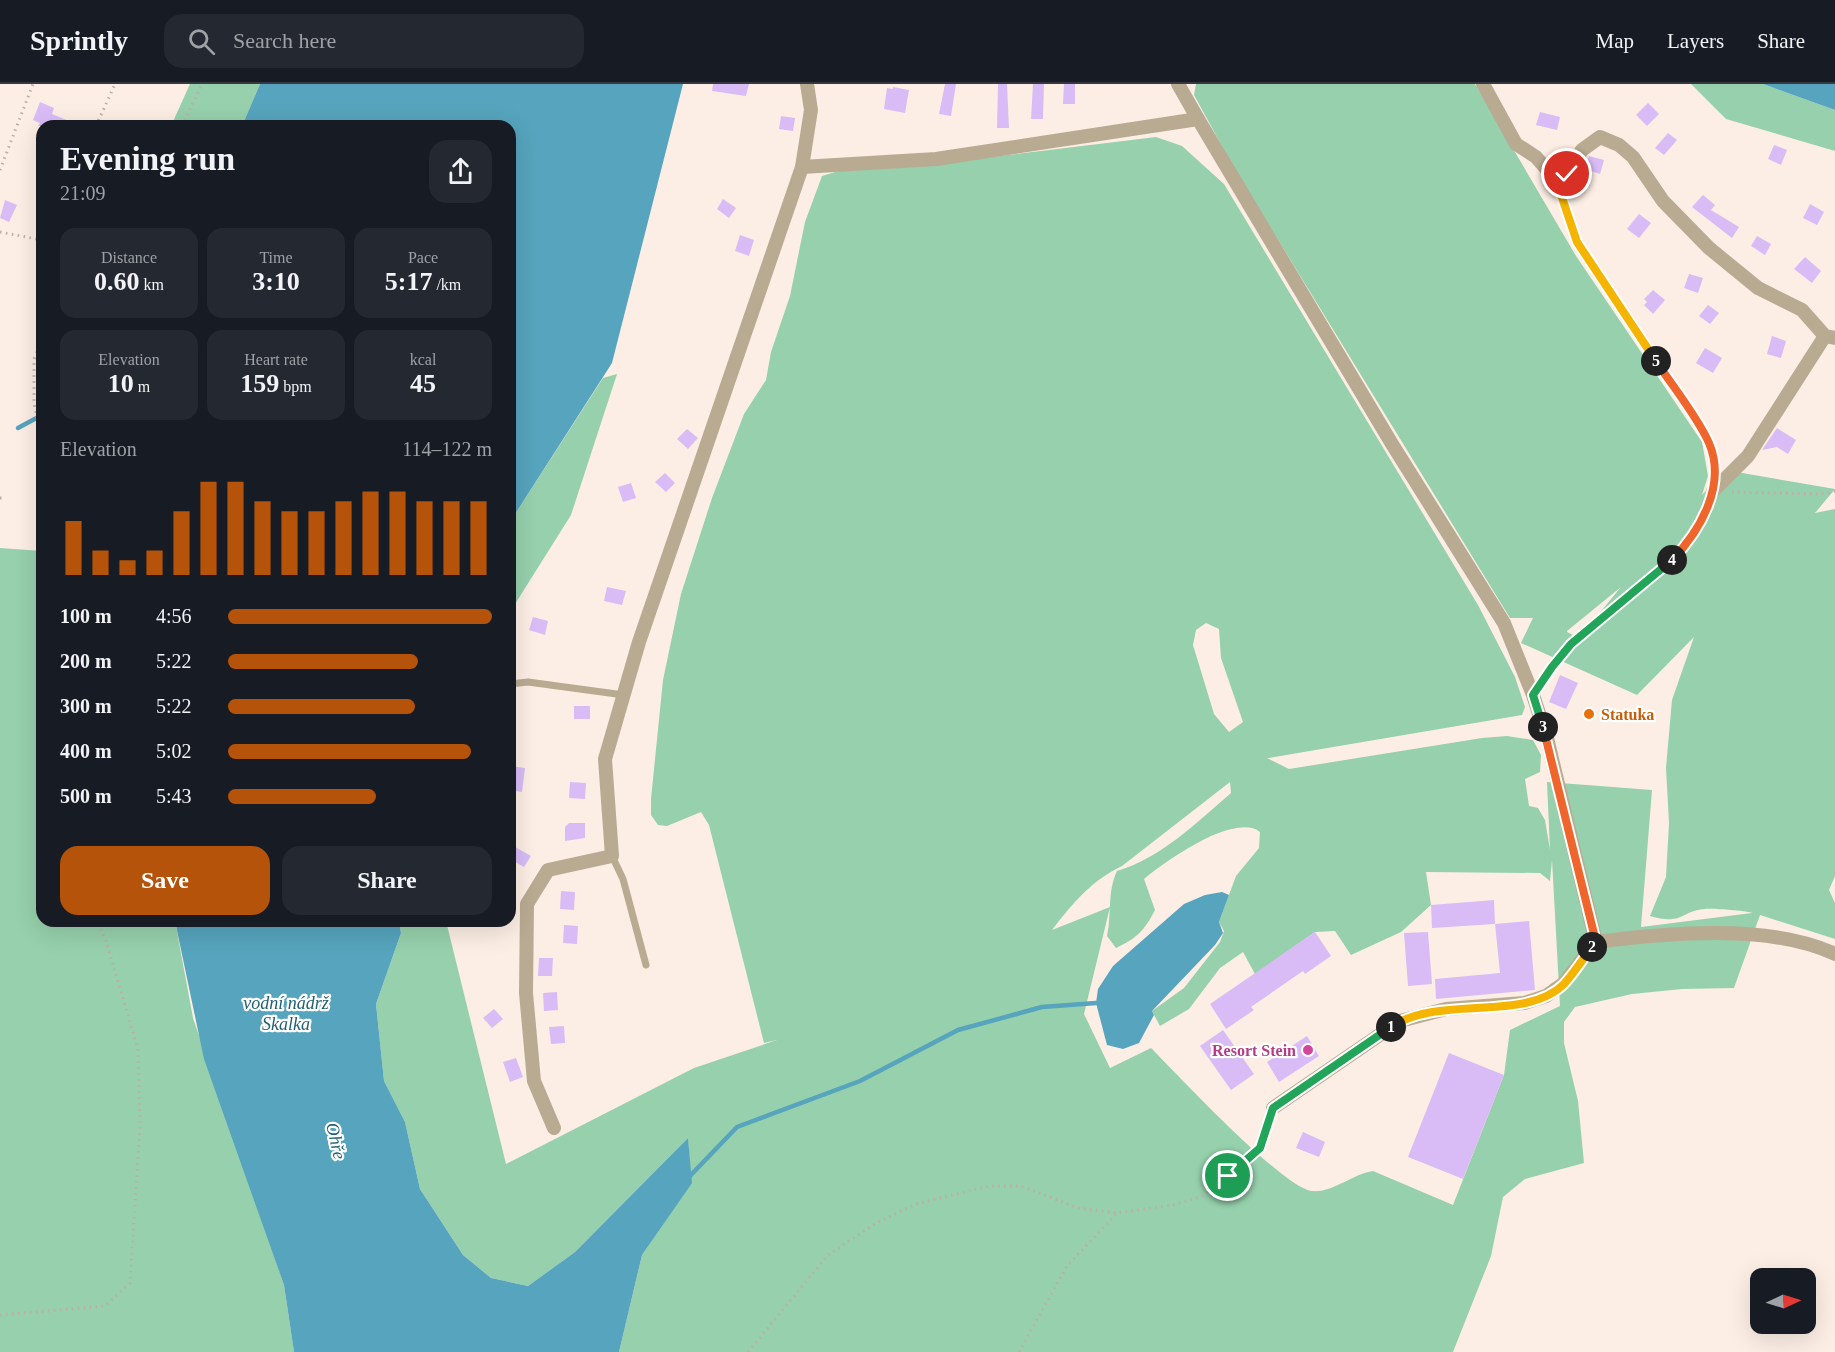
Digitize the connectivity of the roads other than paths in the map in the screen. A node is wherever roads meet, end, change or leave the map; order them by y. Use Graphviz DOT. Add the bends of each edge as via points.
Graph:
graph roads {
  1 [pos="807,84"];
  2 [pos="1178,84"];
  3 [pos="1483,84"];
  4 [pos="1197,119"];
  5 [pos="802,166"];
  6 [pos="1830,337"];
  7 [pos="1713,491"];
  8 [pos="516,683"];
  9 [pos="624,695"];
  10 [pos="1533,695"];
  11 [pos="612,856"];
  12 [pos="1596,942"];
  13 [pos="1835,954"];
  14 [pos="646,965"];
  15 [pos="1273,1108"];
  16 [pos="554,1128"];
  1 -- 5 [label="street" via="811,110"];
  2 -- 4 [label="street"];
  3 -- 6 [label="street" via="1516,144 1536,157 1556,180 1567,174 1582,150 1599,137 1619,145 1633,157 1663,201 1708,248 1758,288 1802,310"];
  4 -- 5 [label="street" via="936,159"];
  4 -- 10 [label="street" via="1504,623"];
  5 -- 9 [label="street" via="653,599"];
  6 -- 7 [label="street" via="1748,456"];
  7 -- 10 [label="lane" via="1691,540 1665,567 1571,644"];
  8 -- 9 [label="lane"];
  9 -- 11 [label="street" via="605,759"];
  10 -- 12 [label="street"];
  11 -- 14 [label="lane"];
  11 -- 16 [label="street" via="548,870 527,904 526,993 534,1081"];
  12 -- 13 [label="street" via="1698,931 1790,941"];
  12 -- 15 [label="street" via="1563,984 1546,996 1524,1003 1438,1011 1400,1021"];
}
